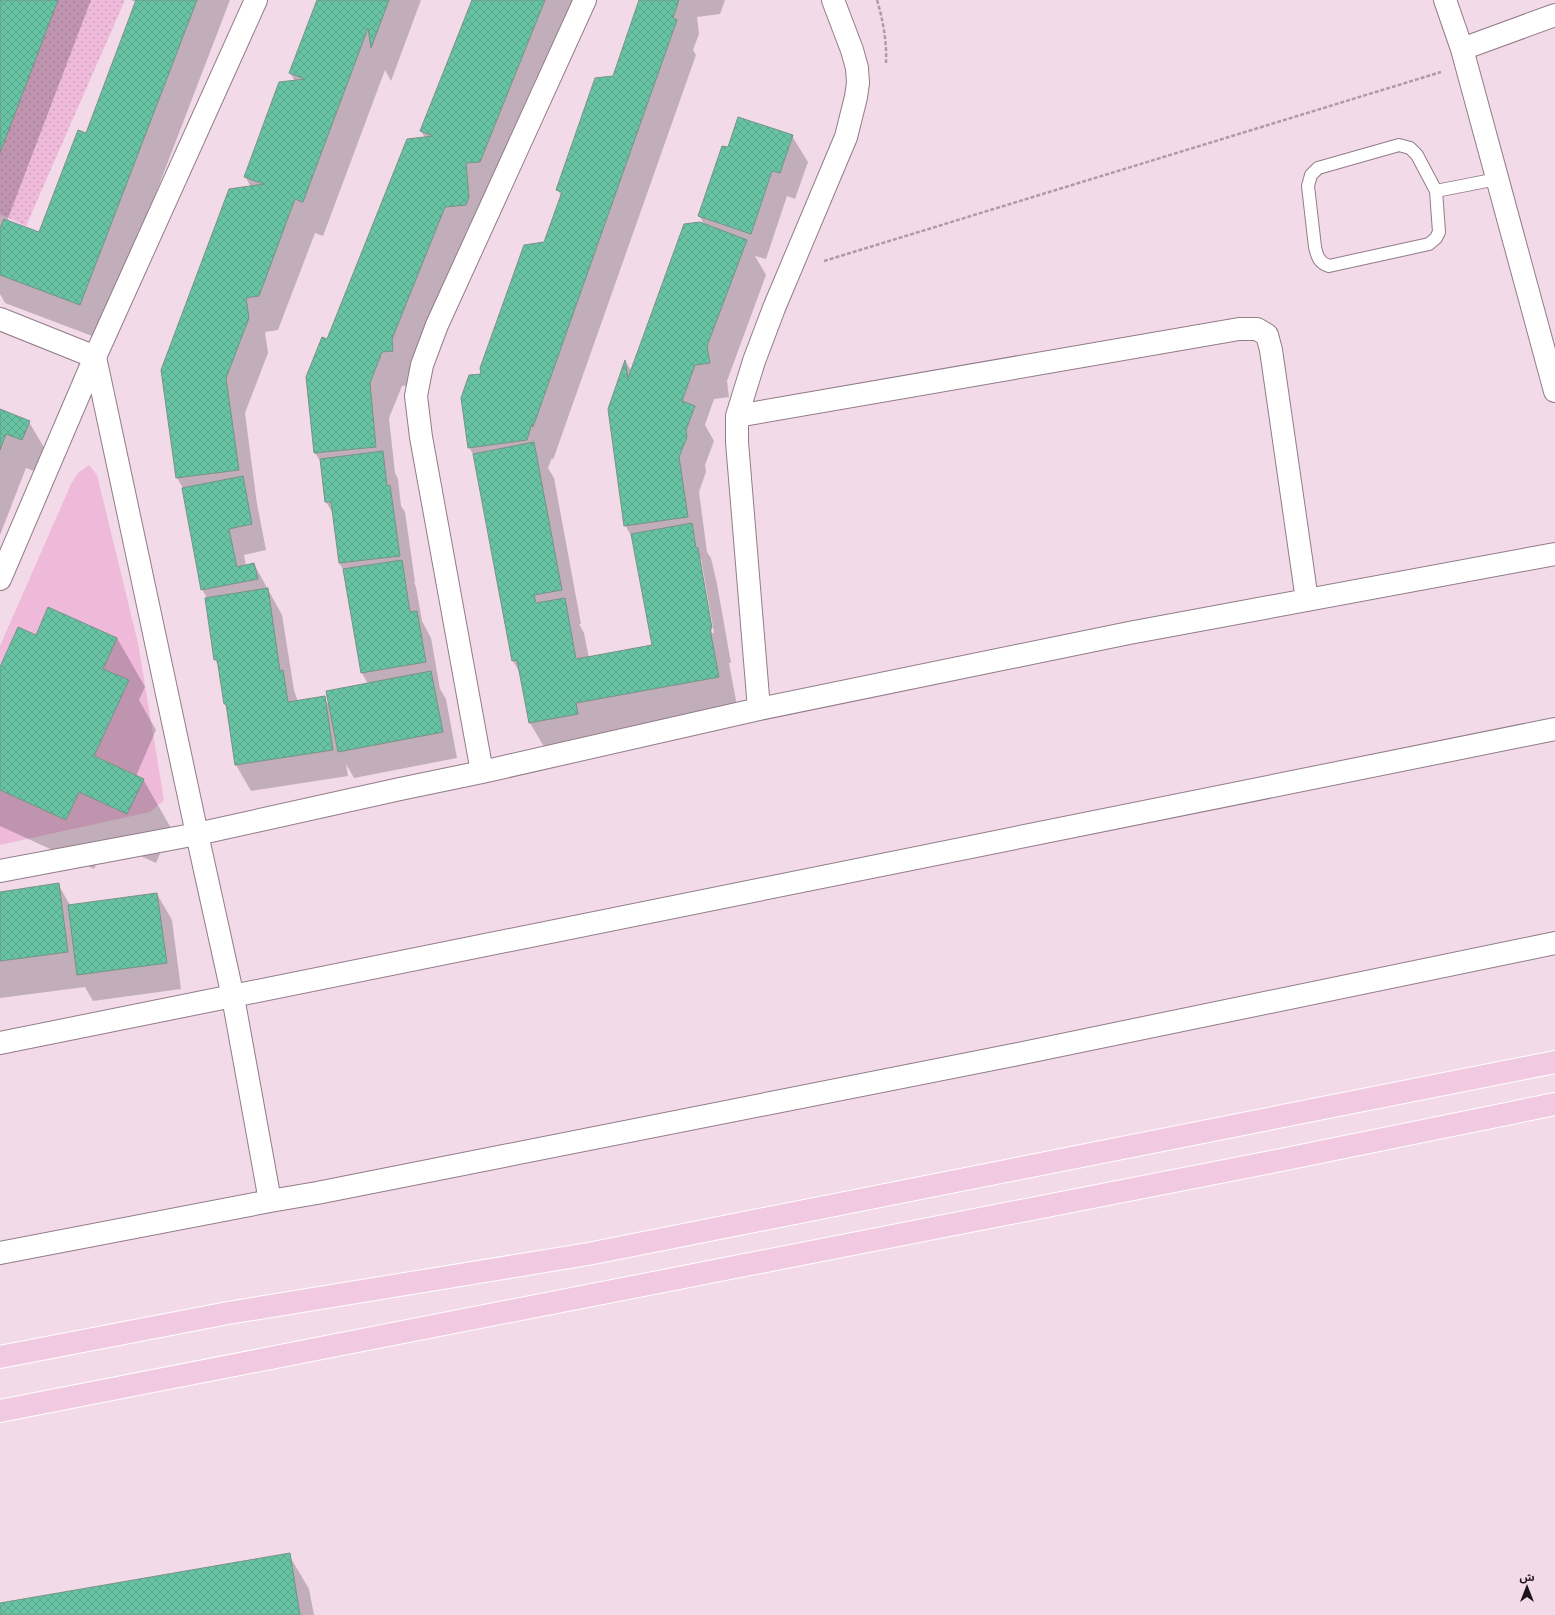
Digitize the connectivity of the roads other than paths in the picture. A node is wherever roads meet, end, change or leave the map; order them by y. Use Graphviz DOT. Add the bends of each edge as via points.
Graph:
graph roads {
  1 [pos="256,0"];
  2 [pos="585,0"];
  3 [pos="833,0"];
  4 [pos="1445,0"];
  5 [pos="1555,15"];
  6 [pos="1464,57"];
  7 [pos="1497,179"];
  8 [pos="1436,191"];
  9 [pos="0,319"];
  10 [pos="95,357"];
  11 [pos="1555,392"];
  12 [pos="737,416"];
  13 [pos="1555,554"];
  14 [pos="0,579"];
  15 [pos="1307,600"];
  16 [pos="759,709"];
  17 [pos="1555,729"];
  18 [pos="482,772"];
  19 [pos="196,834"];
  20 [pos="0,871"];
  21 [pos="1555,943"];
  22 [pos="233,997"];
  23 [pos="0,1043"];
  24 [pos="1555,1062"];
  25 [pos="1555,1104"];
  26 [pos="270,1201"];
  27 [pos="0,1253"];
  28 [pos="0,1357"];
  29 [pos="0,1411"];
  1 -- 10 [label="street"];
  2 -- 18 [label="street" via="437,325 422,365 416,396 421,437"];
  3 -- 12 [label="street" via="857,68 856,97 846,137 754,361"];
  4 -- 6 [label="street"];
  5 -- 6 [label="street"];
  6 -- 7 [label="street"];
  7 -- 8 [label="lane"];
  7 -- 11 [label="street"];
  8 -- 8 [label="lane" via="1417,155 1410,148 1399,145 1318,168 1311,176 1308,186 1318,257 1329,266 1429,244 1439,232"];
  9 -- 10 [label="street"];
  10 -- 14 [label="street"];
  10 -- 19 [label="street"];
  12 -- 15 [label="street" via="1239,329 1257,329 1267,335 1271,350"];
  12 -- 16 [label="street"];
  13 -- 15 [label="street"];
  15 -- 16 [label="street" via="1129,633"];
  16 -- 18 [label="street"];
  17 -- 22 [label="street"];
  18 -- 19 [label="street"];
  19 -- 20 [label="street"];
  19 -- 22 [label="street"];
  21 -- 26 [label="street" via="1010,1056"];
  22 -- 23 [label="street"];
  22 -- 26 [label="street"];
  24 -- 28 [label="main road" via="588,1254 228,1313"];
  25 -- 29 [label="main road"];
  26 -- 27 [label="street"];
}
